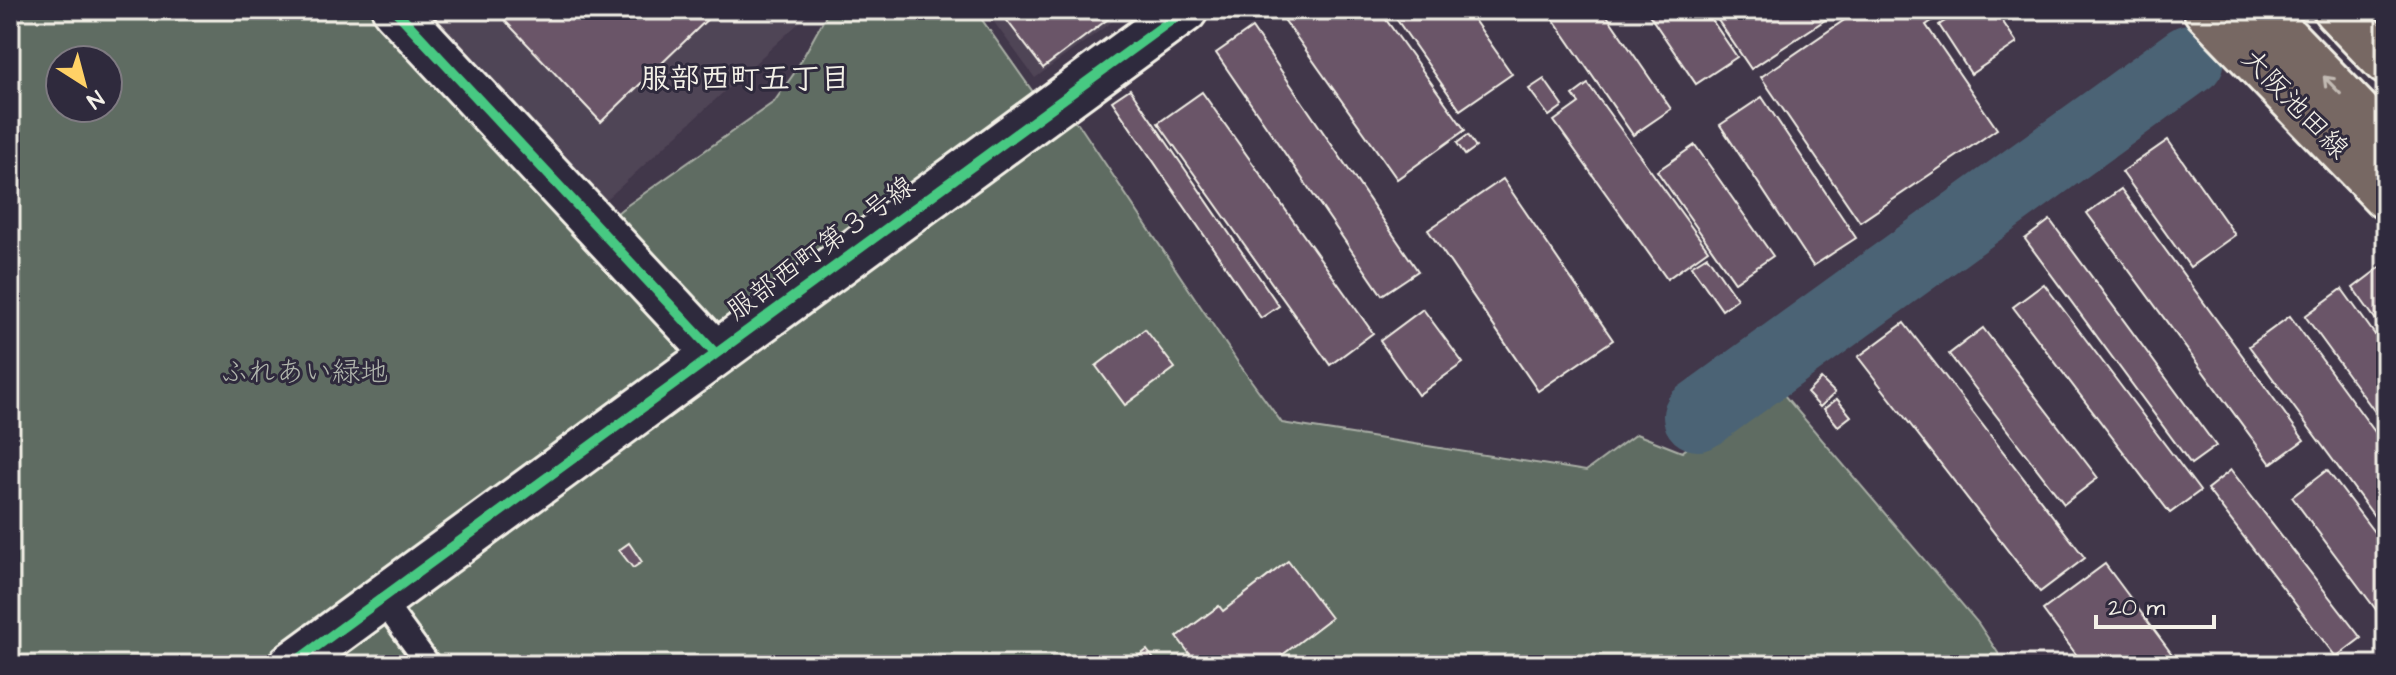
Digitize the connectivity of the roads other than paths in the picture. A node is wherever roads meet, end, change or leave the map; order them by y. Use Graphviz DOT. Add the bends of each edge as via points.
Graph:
graph roads {
  1 [pos="395,10"];
  2 [pos="1185,10"];
  3 [pos="2206,10"];
  4 [pos="2259,10"];
  5 [pos="2336,10"];
  6 [pos="2386,62"];
  7 [pos="2386,141"];
  8 [pos="2386,197"];
  9 [pos="715,353"];
  10 [pos="381,599"];
  11 [pos="291,665"];
  12 [pos="429,665"];
  1 -- 9 [label="street"];
  2 -- 9 [label="street, 服部西町第３号線"];
  3 -- 8 [label="main road, 大阪池田線"];
  7 -- 4 [label="main road, one-way"];
  5 -- 6 [label="main road"];
  9 -- 10 [label="street, 服部西町第３号線"];
  10 -- 11 [label="street, 服部西町第３号線"];
  10 -- 12 [label="lane"];
}
